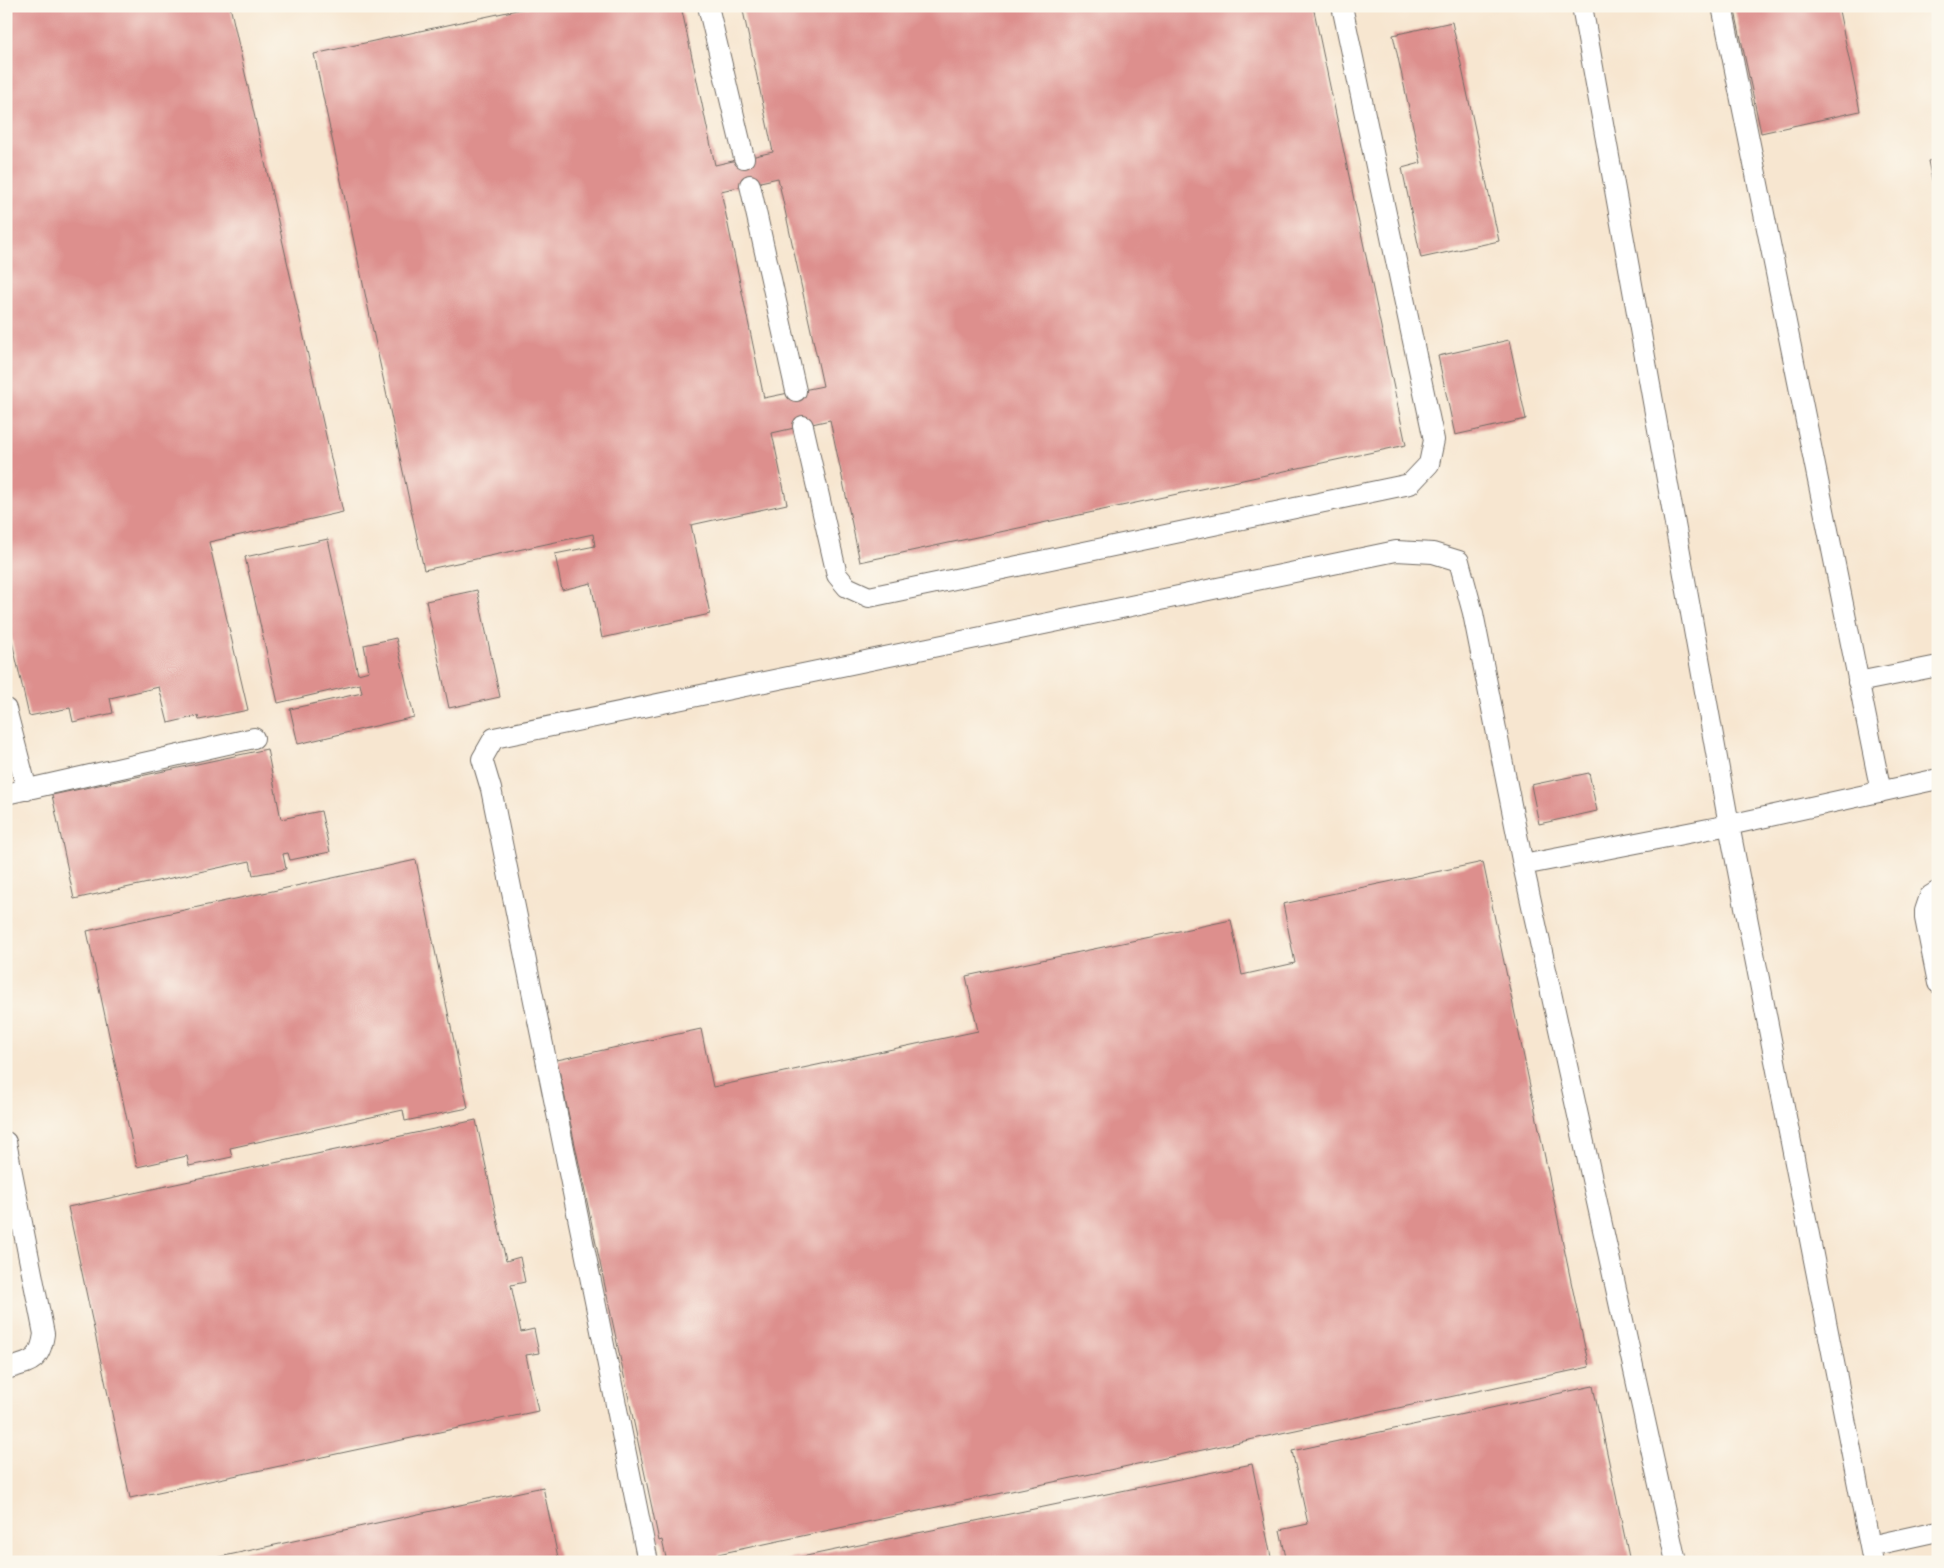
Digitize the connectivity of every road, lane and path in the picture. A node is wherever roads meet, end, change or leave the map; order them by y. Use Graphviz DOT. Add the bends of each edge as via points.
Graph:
graph roads {
  1 [pos="708,6"];
  2 [pos="1342,6"];
  3 [pos="1582,6"];
  4 [pos="1722,6"];
  5 [pos="744,158"];
  6 [pos="750,185"];
  7 [pos="796,391"];
  8 [pos="803,426"];
  9 [pos="1938,666"];
  10 [pos="1858,682"];
  11 [pos="6,709"];
  12 [pos="254,738"];
  13 [pos="1937,781"];
  14 [pos="27,790"];
  15 [pos="1881,792"];
  16 [pos="6,794"];
  17 [pos="1729,825"];
  18 [pos="1523,865"];
  19 [pos="1938,891"];
  20 [pos="1938,983"];
  21 [pos="6,1142"];
  22 [pos="6,1369"];
  23 [pos="1938,1531"];
  24 [pos="1872,1554"];
  25 [pos="648,1562"];
  26 [pos="1676,1562"];
  1 -- 5 [label="lane"];
  2 -- 8 [label="lane" via="1434,440 1429,464 1410,484 869,597 847,587 837,575"];
  3 -- 17 [label="lane"];
  4 -- 10 [label="lane"];
  6 -- 7 [label="lane"];
  9 -- 10 [label="lane"];
  10 -- 15 [label="lane"];
  11 -- 14 [label="lane"];
  12 -- 14 [label="lane"];
  13 -- 15 [label="lane"];
  14 -- 16 [label="lane"];
  15 -- 17 [label="lane"];
  17 -- 18 [label="lane"];
  17 -- 24 [label="lane"];
  18 -- 25 [label="lane" via="1473,613 1459,561 1433,554 1396,551 494,738 482,759 491,789"];
  18 -- 26 [label="lane"];
  19 -- 20 [label="lane" via="1930,896 1925,918"];
  21 -- 22 [label="lane" via="44,1334 42,1350 30,1362"];
  23 -- 24 [label="lane"];
}
